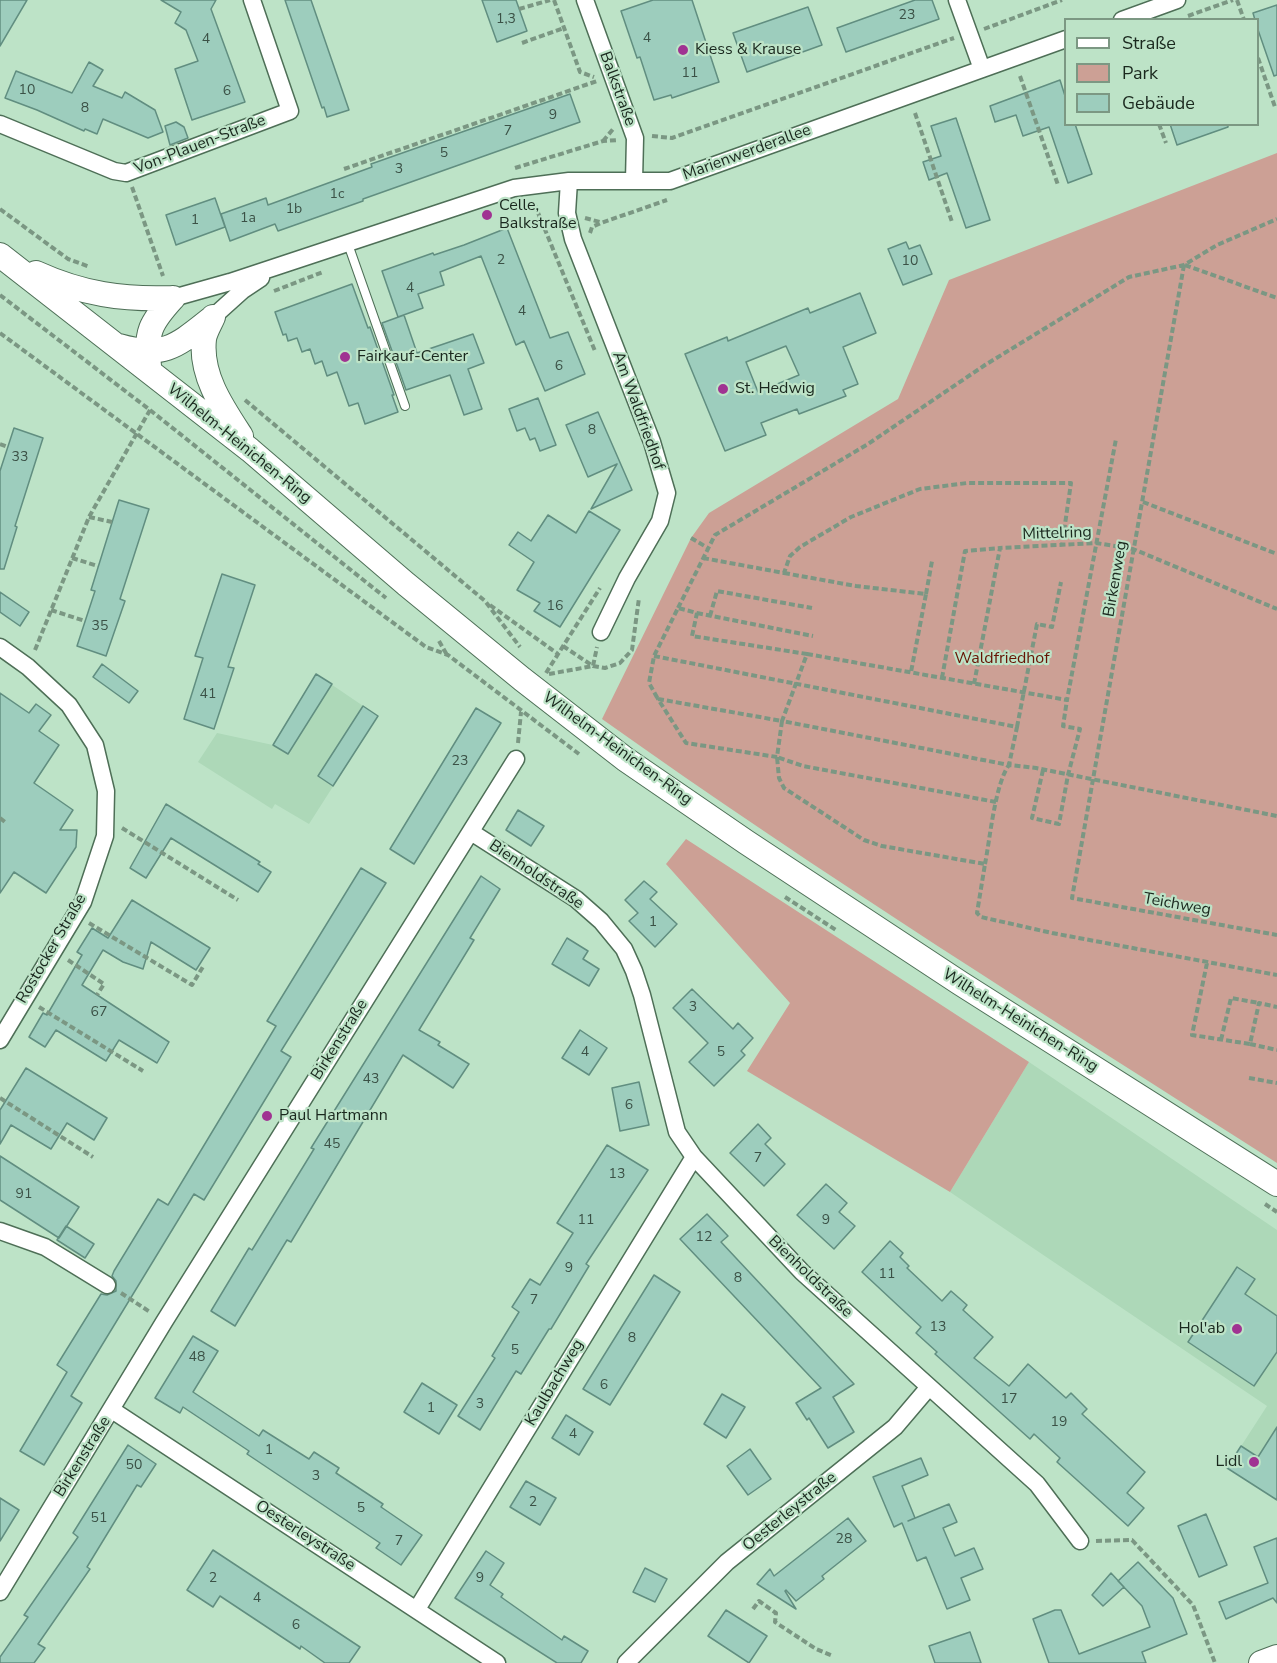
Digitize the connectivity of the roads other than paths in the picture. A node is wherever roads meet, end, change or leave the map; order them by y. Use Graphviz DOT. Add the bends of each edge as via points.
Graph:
graph roads {
  1 [pos="252,0"];
  2 [pos="585,0"];
  3 [pos="957,0"];
  4 [pos="1177,0"];
  5 [pos="1128,18"];
  6 [pos="1064,39"];
  7 [pos="982,69"];
  8 [pos="0,124"];
  9 [pos="569,181"];
  10 [pos="634,181"];
  11 [pos="348,244"];
  12 [pos="3,258"];
  13 [pos="282,265"];
  14 [pos="173,298"];
  15 [pos="213,317"];
  16 [pos="149,362"];
  17 [pos="405,406"];
  18 [pos="250,450"];
  19 [pos="601,632"];
  20 [pos="0,647"];
  21 [pos="516,759"];
  22 [pos="471,832"];
  23 [pos="6,1013"];
  24 [pos="0,1040"];
  25 [pos="694,1157"];
  26 [pos="1277,1184"];
  27 [pos="0,1231"];
  28 [pos="107,1285"];
  29 [pos="929,1387"];
  30 [pos="112,1410"];
  31 [pos="1080,1541"];
  32 [pos="0,1592"];
  33 [pos="417,1609"];
  34 [pos="1277,1657"];
  35 [pos="497,1663"];
  36 [pos="626,1663"];
  37 [pos="1262,1663"];
  1 -- 8 [label="street, Von-Plauen-Straße" via="291,111 126,173"];
  2 -- 10 [label="street, Balkstraße" via="635,138"];
  3 -- 7 [label="street"];
  4 -- 5 [label="street"];
  6 -- 7 [label="street, Marienwerderallee"];
  7 -- 10 [label="street, Marienwerderallee" via="670,181"];
  9 -- 10 [label="street, Marienwerderallee"];
  9 -- 11 [label="street, Marienwerderallee" via="514,188"];
  9 -- 19 [label="street, Am Waldfriedhof" via="567,213 573,239 652,442 667,493 660,521"];
  11 -- 13 [label="street, Marienwerderallee"];
  11 -- 17 [label="lane"];
  12 -- 14 [label="main road" via="96,294"];
  12 -- 16 [label="main road, Wilhelm-Heinichen-Ring" via="115,345"];
  13 -- 14 [label="street, Marienwerderallee"];
  13 -- 15 [label="street, Marienwerderallee" via="243,290"];
  14 -- 16 [label="main road" via="155,318 147,343"];
  15 -- 16 [label="main road"];
  15 -- 18 [label="main road" via="204,338 207,375"];
  16 -- 18 [label="main road, Wilhelm-Heinichen-Ring"];
  18 -- 26 [label="main road, Wilhelm-Heinichen-Ring" via="406,584 625,759 960,983"];
  20 -- 23 [label="street, Rostocker Straße" via="69,705 95,745 106,791 105,836 82,902 24,997"];
  21 -- 22 [label="street, Birkenstraße"];
  22 -- 25 [label="street, Bienholdstraße" via="576,899 624,949 642,995 677,1132"];
  22 -- 30 [label="street, Birkenstraße"];
  23 -- 24 [label="street, Rostocker Straße"];
  25 -- 29 [label="street, Bienholdstraße" via="802,1272"];
  25 -- 33 [label="street, Kaulbachweg"];
  27 -- 28 [label="street" via="45,1247"];
  29 -- 31 [label="street, Bienholdstraße" via="1037,1484"];
  29 -- 36 [label="street, Oesterleystraße" via="895,1427 728,1562"];
  30 -- 32 [label="street, Birkenstraße"];
  30 -- 33 [label="street, Oesterleystraße"];
  33 -- 35 [label="street, Oesterleystraße"];
  34 -- 37 [label="main road"];
}
